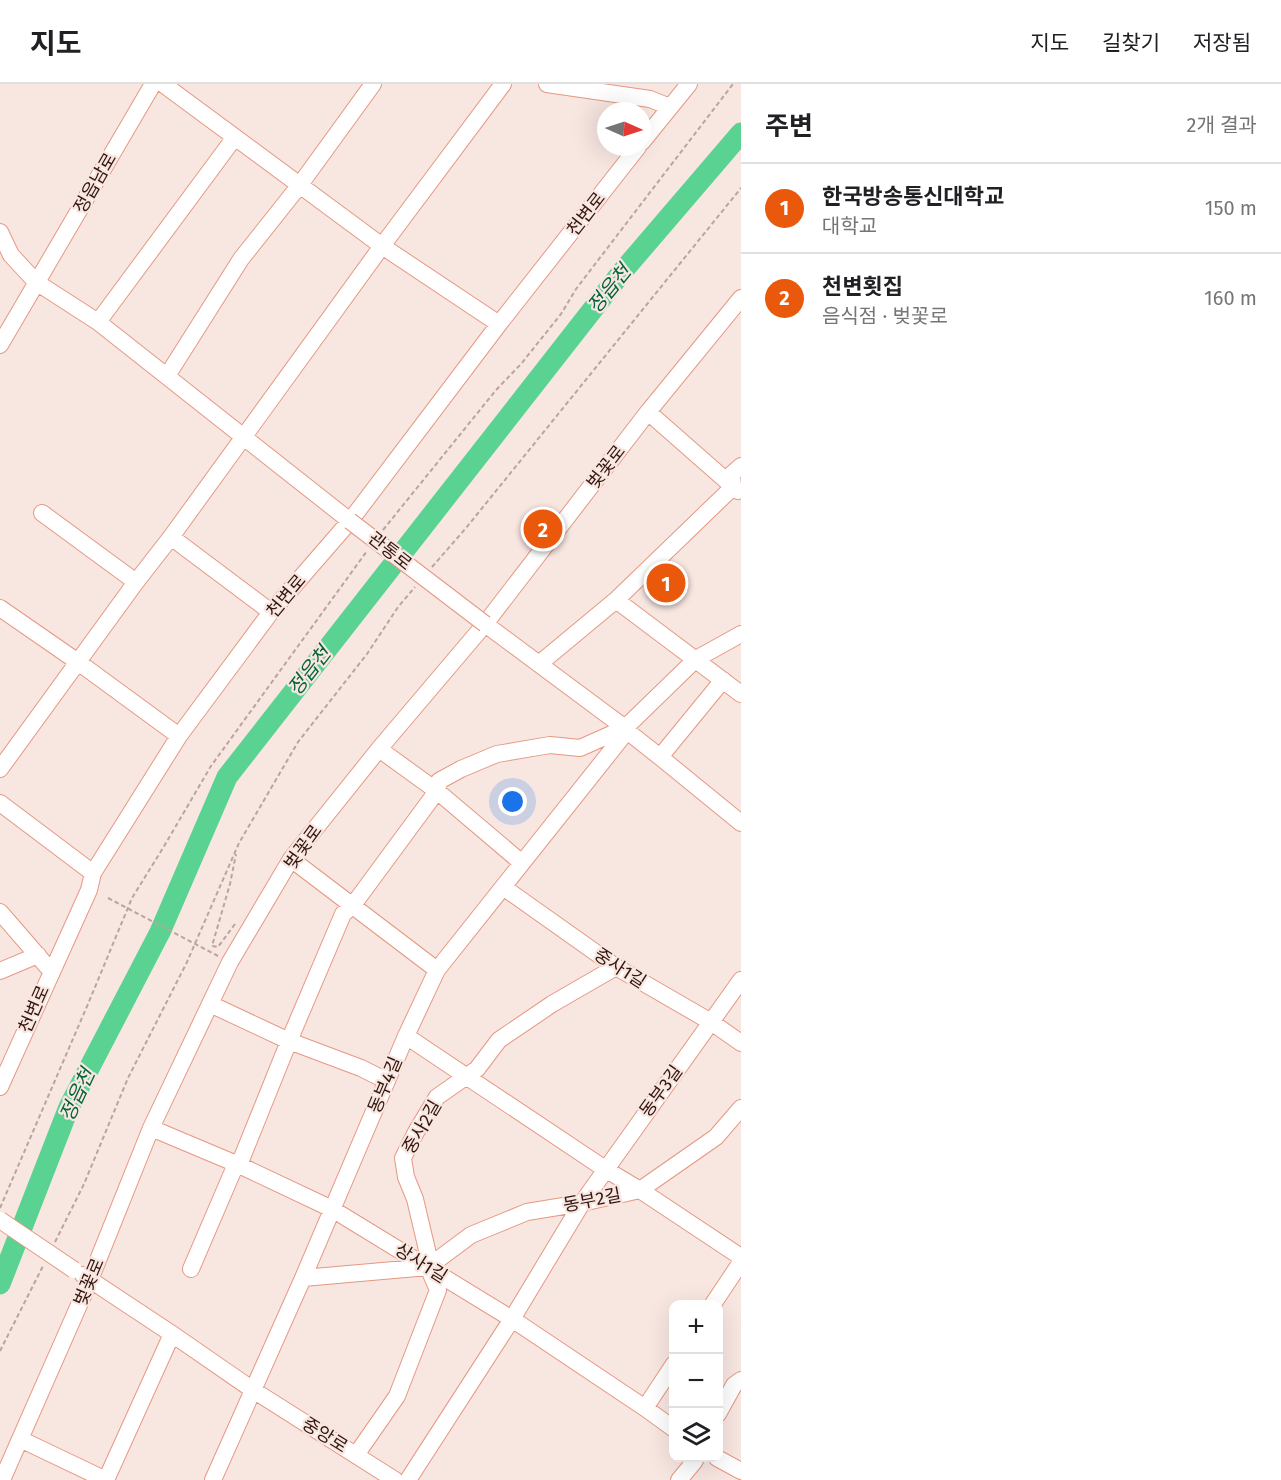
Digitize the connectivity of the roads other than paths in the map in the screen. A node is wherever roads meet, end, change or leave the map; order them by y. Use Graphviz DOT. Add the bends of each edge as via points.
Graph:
graph roads {
  1 [pos="153,84"];
  2 [pos="163,84"];
  3 [pos="373,84"];
  4 [pos="503,84"];
  5 [pos="547,84"];
  6 [pos="689,84"];
  7 [pos="670,107"];
  8 [pos="651,131"];
  9 [pos="235,137"];
  10 [pos="631,156"];
  11 [pos="299,186"];
  12 [pos="0,232"];
  13 [pos="382,246"];
  14 [pos="36,282"];
  15 [pos="741,298"];
  16 [pos="98,322"];
  17 [pos="499,324"];
  18 [pos="0,345"];
  19 [pos="166,376"];
  20 [pos="648,412"];
  21 [pos="243,436"];
  22 [pos="741,466"];
  23 [pos="737,490"];
  24 [pos="42,513"];
  25 [pos="350,520"];
  26 [pos="171,537"];
  27 [pos="136,582"];
  28 [pos="616,600"];
  29 [pos="0,608"];
  30 [pos="271,612"];
  31 [pos="484,624"];
  32 [pos="741,634"];
  33 [pos="696,660"];
  34 [pos="78,662"];
  35 [pos="539,664"];
  36 [pos="723,680"];
  37 [pos="741,693"];
  38 [pos="626,730"];
  39 [pos="179,736"];
  40 [pos="379,749"];
  41 [pos="660,757"];
  42 [pos="0,769"];
  43 [pos="437,791"];
  44 [pos="0,803"];
  45 [pos="741,822"];
  46 [pos="291,859"];
  47 [pos="522,863"];
  48 [pos="93,873"];
  49 [pos="503,887"];
  50 [pos="353,905"];
  51 [pos="0,912"];
  52 [pos="38,955"];
  53 [pos="616,967"];
  54 [pos="437,970"];
  55 [pos="0,971"];
  56 [pos="51,971"];
  57 [pos="741,980"];
  58 [pos="210,1004"];
  59 [pos="711,1022"];
  60 [pos="406,1036"];
  61 [pos="289,1041"];
  62 [pos="741,1043"];
  63 [pos="467,1076"];
  64 [pos="387,1081"];
  65 [pos="0,1087"];
  66 [pos="741,1108"];
  67 [pos="151,1128"];
  68 [pos="237,1164"];
  69 [pos="605,1169"];
  70 [pos="640,1190"];
  71 [pos="582,1203"];
  72 [pos="332,1209"];
  73 [pos="0,1221"];
  74 [pos="741,1257"];
  75 [pos="741,1262"];
  76 [pos="428,1267"];
  77 [pos="192,1269"];
  78 [pos="303,1278"];
  79 [pos="90,1280"];
  80 [pos="716,1300"];
  81 [pos="512,1319"];
  82 [pos="172,1334"];
  83 [pos="669,1372"];
  84 [pos="741,1380"];
  85 [pos="253,1390"];
  86 [pos="645,1408"];
  87 [pos="721,1408"];
  88 [pos="669,1425"];
  89 [pos="20,1439"];
  90 [pos="356,1455"];
  91 [pos="723,1461"];
  92 [pos="694,1462"];
  93 [pos="741,1471"];
  94 [pos="2,1480"];
  95 [pos="106,1480"];
  96 [pos="213,1480"];
  97 [pos="395,1480"];
  98 [pos="408,1480"];
  99 [pos="679,1480"];
  1 -- 14 [label="street, 정읍남로"];
  2 -- 9 [label="street"];
  3 -- 11 [label="street"];
  4 -- 13 [label="street"];
  5 -- 7 [label="street" via="650,99"];
  6 -- 7 [label="street"];
  7 -- 8 [label="street"];
  9 -- 11 [label="street"];
  9 -- 16 [label="street"];
  10 -- 17 [label="street, 천변로"];
  11 -- 13 [label="street"];
  11 -- 19 [label="street" via="241,259"];
  12 -- 14 [label="street" via="11,255"];
  13 -- 17 [label="street"];
  13 -- 21 [label="street"];
  14 -- 16 [label="street, 관통로"];
  14 -- 18 [label="street, 정읍남로"];
  15 -- 20 [label="street, 벚꽃로"];
  16 -- 19 [label="street, 관통로"];
  17 -- 25 [label="street, 천변로"];
  19 -- 21 [label="street, 관통로"];
  20 -- 23 [label="street"];
  20 -- 31 [label="street, 벚꽃로"];
  21 -- 25 [label="street, 관통로"];
  21 -- 26 [label="street"];
  22 -- 23 [label="street" via="732,474"];
  23 -- 28 [label="street"];
  24 -- 27 [label="street"];
  25 -- 30 [label="street, 천변로"];
  25 -- 31 [label="street, 관통로, bridge"];
  26 -- 27 [label="street"];
  26 -- 30 [label="street"];
  27 -- 34 [label="street"];
  28 -- 33 [label="street"];
  28 -- 35 [label="street"];
  29 -- 34 [label="street"];
  30 -- 39 [label="street, 천변로"];
  31 -- 35 [label="street, 관통로"];
  31 -- 40 [label="street, 벚꽃로"];
  32 -- 33 [label="street"];
  33 -- 36 [label="street"];
  33 -- 38 [label="street"];
  34 -- 39 [label="street"];
  34 -- 42 [label="street"];
  35 -- 38 [label="street, 관통로"];
  36 -- 37 [label="street"];
  36 -- 41 [label="street"];
  38 -- 41 [label="street, 관통로"];
  38 -- 43 [label="street" via="580,748 550,745 497,754 439,781"];
  38 -- 47 [label="street, 동부4길"];
  39 -- 48 [label="street, 천변로"];
  40 -- 43 [label="street"];
  40 -- 46 [label="street, 벚꽃로"];
  41 -- 45 [label="street, 관통로"];
  43 -- 47 [label="street"];
  43 -- 50 [label="street"];
  44 -- 48 [label="street"];
  46 -- 50 [label="street"];
  46 -- 58 [label="street, 벚꽃로"];
  47 -- 49 [label="street, 동부4길"];
  48 -- 56 [label="street, 천변로"];
  49 -- 53 [label="street, 중사1길"];
  49 -- 54 [label="street, 동부4길"];
  50 -- 54 [label="street"];
  50 -- 61 [label="street" via="343,914"];
  51 -- 52 [label="street"];
  52 -- 55 [label="street"];
  52 -- 56 [label="street"];
  53 -- 59 [label="street, 중사1길"];
  53 -- 63 [label="street, 중사2길" via="499,1040"];
  54 -- 60 [label="street, 동부4길"];
  56 -- 65 [label="street, 천변로"];
  57 -- 59 [label="street, 동부3길"];
  58 -- 61 [label="street"];
  58 -- 67 [label="street, 벚꽃로"];
  59 -- 62 [label="street, 중사1길"];
  59 -- 69 [label="street, 동부3길"];
  60 -- 63 [label="street"];
  60 -- 64 [label="street, 동부4길"];
  61 -- 64 [label="street"];
  61 -- 68 [label="street"];
  63 -- 69 [label="street"];
  63 -- 76 [label="street, 중사2길" via="437,1097 403,1158"];
  64 -- 72 [label="street, 동부4길"];
  66 -- 70 [label="street, 동부2길" via="717,1137"];
  67 -- 68 [label="street, 상사1길"];
  67 -- 79 [label="street, 벚꽃로"];
  68 -- 72 [label="street, 상사1길"];
  68 -- 77 [label="street"];
  69 -- 70 [label="street"];
  69 -- 71 [label="street, 동부3길"];
  70 -- 71 [label="street, 동부2길"];
  70 -- 74 [label="street"];
  71 -- 76 [label="street, 동부2길" via="527,1212 471,1235"];
  71 -- 81 [label="street, 동부3길"];
  72 -- 76 [label="street, 상사1길"];
  72 -- 78 [label="street, 동부4길"];
  73 -- 79 [label="street, 중앙로, bridge"];
  75 -- 80 [label="street"];
  76 -- 78 [label="street"];
  76 -- 81 [label="street, 상사1길"];
  76 -- 90 [label="street, 중사2길" via="438,1290 436,1296 397,1396"];
  78 -- 85 [label="street, 동부4길"];
  79 -- 82 [label="street, 중앙로"];
  79 -- 89 [label="street, 벚꽃로"];
  81 -- 86 [label="street, 상사1길"];
  81 -- 98 [label="street, 동부3길"];
  82 -- 85 [label="street, 중앙로"];
  82 -- 95 [label="street"];
  83 -- 86 [label="street"];
  84 -- 87 [label="street"];
  85 -- 90 [label="street, 중앙로"];
  85 -- 96 [label="street, 동부4길"];
  86 -- 88 [label="street, 상사1길"];
  89 -- 94 [label="street, 벚꽃로"];
  89 -- 95 [label="street"];
  90 -- 97 [label="street, 중앙로"];
  91 -- 93 [label="street"];
  92 -- 99 [label="street"];
}
